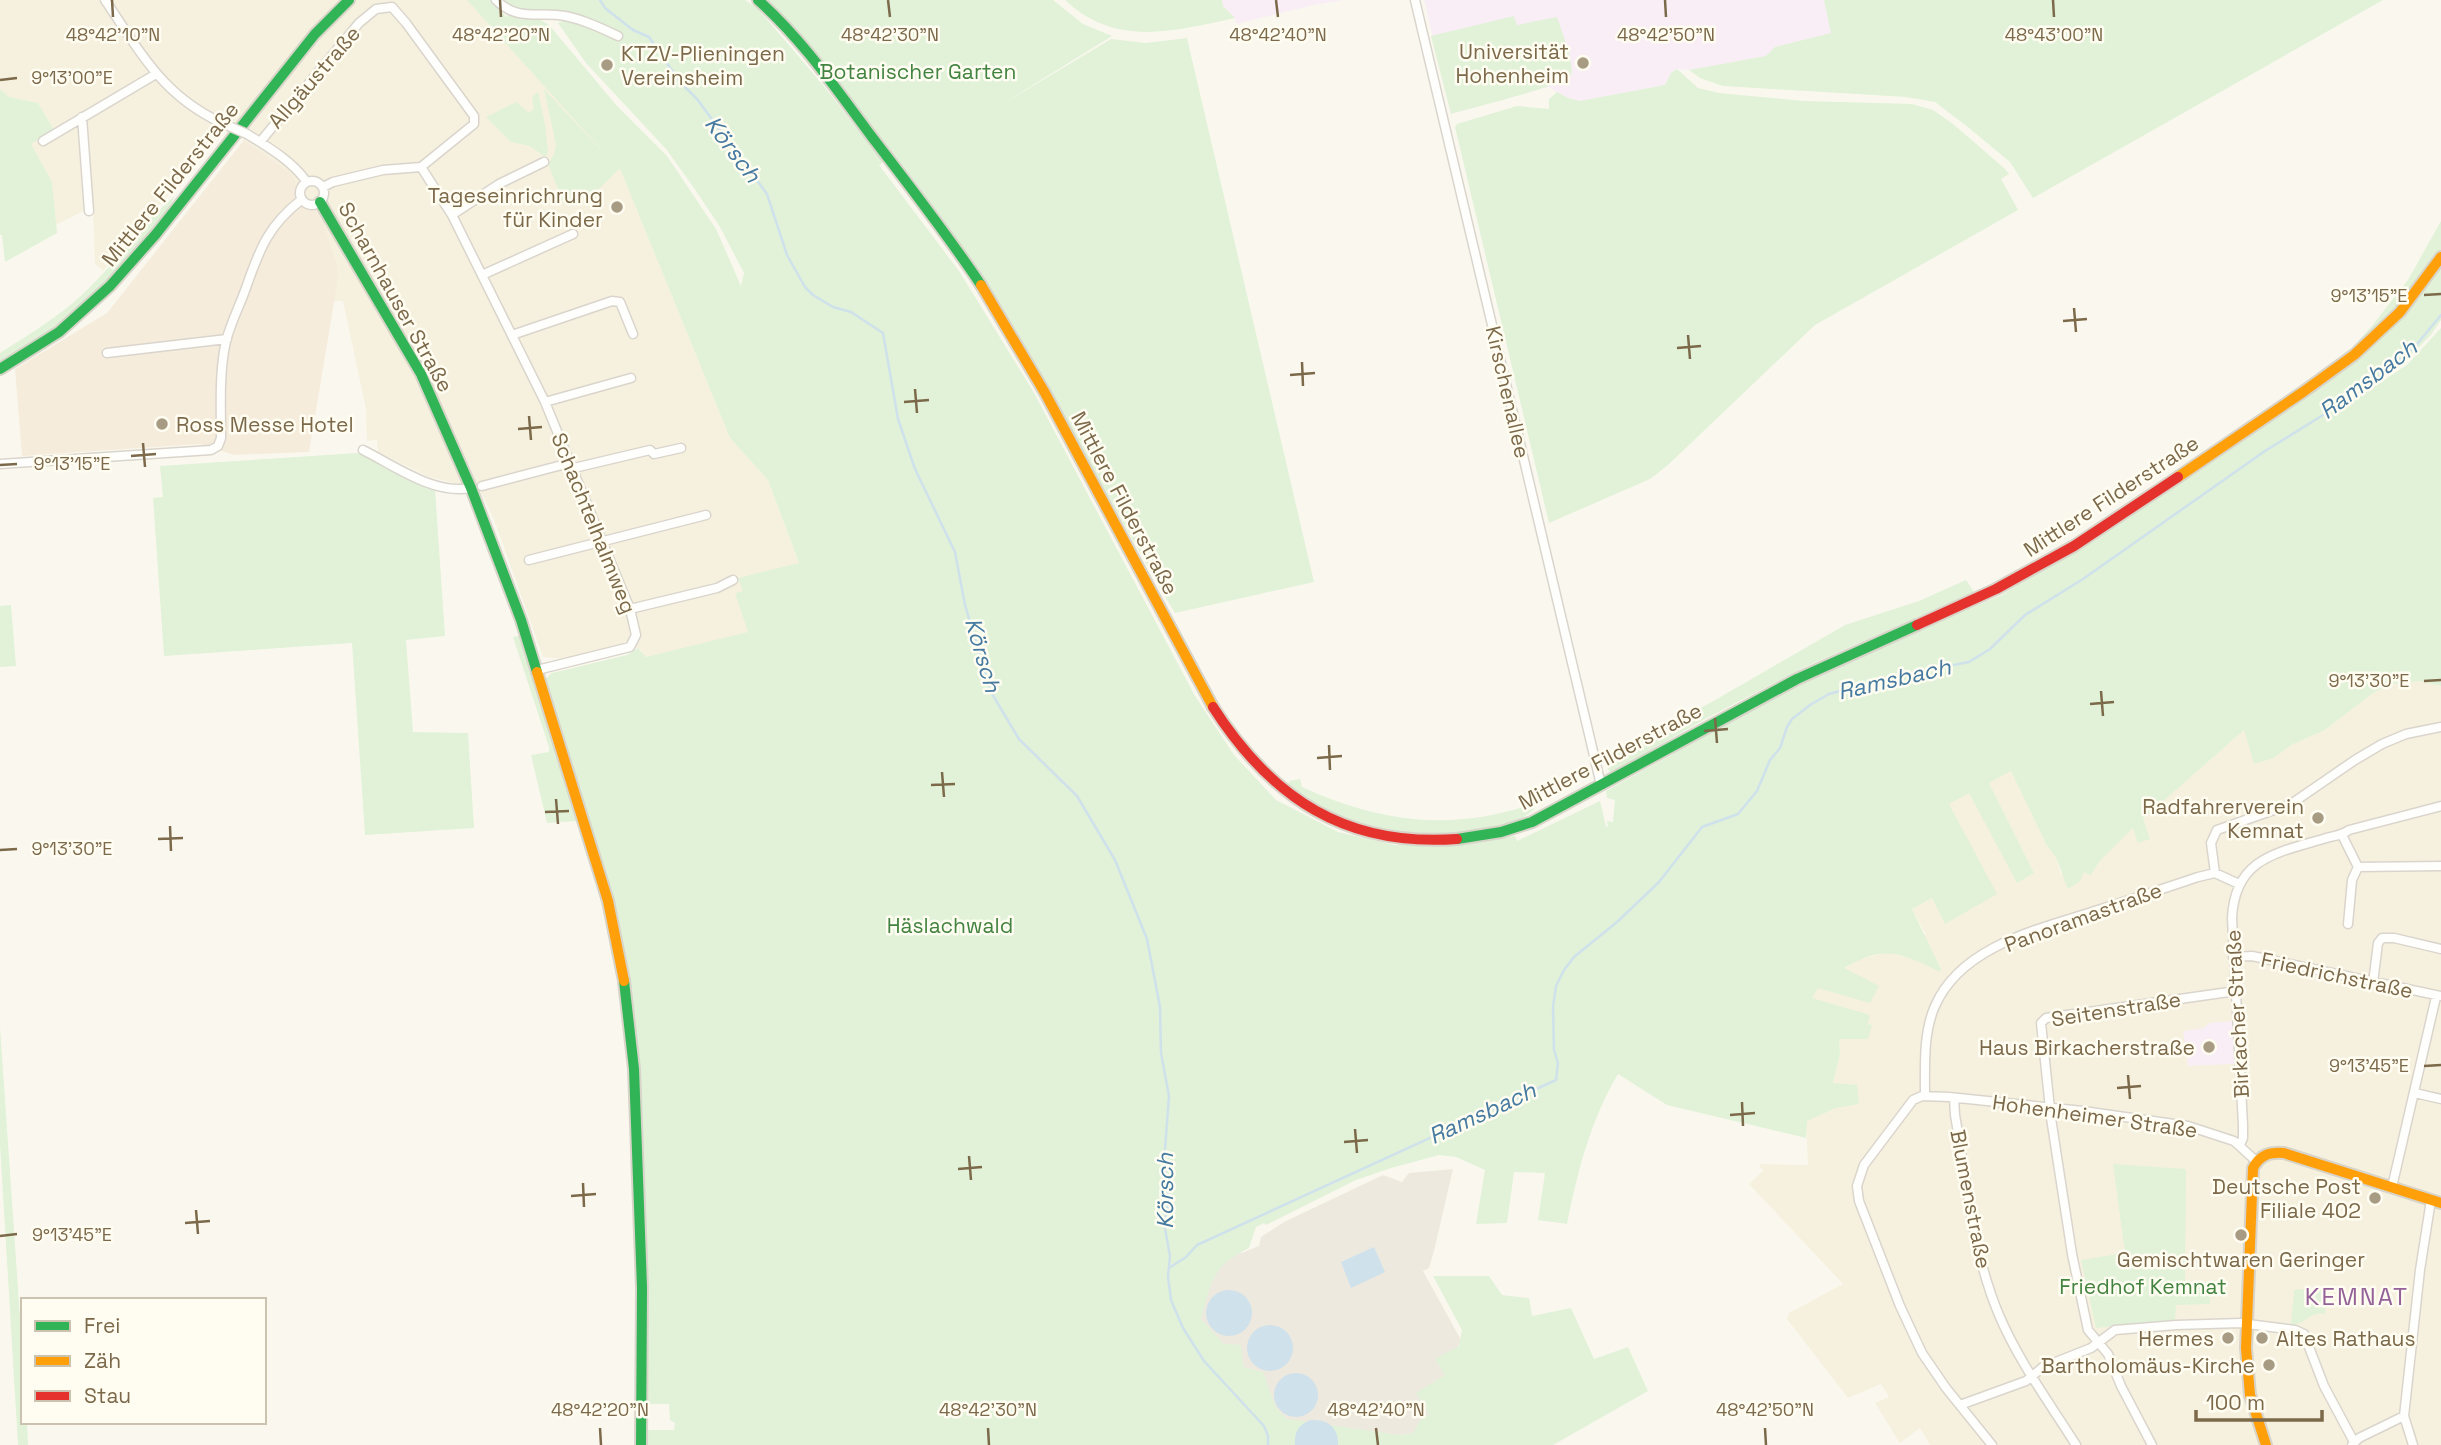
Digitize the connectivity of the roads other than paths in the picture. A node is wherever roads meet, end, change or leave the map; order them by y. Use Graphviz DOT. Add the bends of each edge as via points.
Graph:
graph roads {
  1 [pos="105,0"];
  2 [pos="349,0"];
  3 [pos="496,0"];
  4 [pos="758,0"];
  5 [pos="1415,0"];
  6 [pos="618,36"];
  7 [pos="156,74"];
  8 [pos="82,117"];
  9 [pos="239,131"];
  10 [pos="43,141"];
  11 [pos="260,142"];
  12 [pos="544,162"];
  13 [pos="421,167"];
  14 [pos="306,181"];
  15 [pos="323,187"];
  16 [pos="301,200"];
  17 [pos="320,202"];
  18 [pos="89,211"];
  19 [pos="452,215"];
  20 [pos="573,234"];
  21 [pos="2441,257"];
  22 [pos="482,275"];
  23 [pos="633,334"];
  24 [pos="512,335"];
  25 [pos="227,339"];
  26 [pos="107,353"];
  27 [pos="0,369"];
  28 [pos="631,378"];
  29 [pos="545,402"];
  30 [pos="681,447"];
  31 [pos="363,450"];
  32 [pos="0,464"];
  33 [pos="574,468"];
  34 [pos="477,487"];
  35 [pos="706,515"];
  36 [pos="603,542"];
  37 [pos="529,560"];
  38 [pos="733,580"];
  39 [pos="630,609"];
  40 [pos="537,670"];
  41 [pos="2441,727"];
  42 [pos="1601,785"];
  43 [pos="2441,806"];
  44 [pos="2342,835"];
  45 [pos="2441,866"];
  46 [pos="2358,867"];
  47 [pos="2215,873"];
  48 [pos="2239,884"];
  49 [pos="2348,924"];
  50 [pos="2441,949"];
  51 [pos="2234,957"];
  52 [pos="2373,983"];
  53 [pos="2236,991"];
  54 [pos="2438,996"];
  55 [pos="2415,1093"];
  56 [pos="1925,1096"];
  57 [pos="1955,1098"];
  58 [pos="2441,1099"];
  59 [pos="2050,1108"];
  60 [pos="2240,1144"];
  61 [pos="2256,1161"];
  62 [pos="2392,1187"];
  63 [pos="2436,1202"];
  64 [pos="2245,1324"];
  65 [pos="2099,1343"];
  66 [pos="2032,1377"];
  67 [pos="1961,1405"];
  68 [pos="2404,1416"];
  69 [pos="2353,1443"];
  70 [pos="641,1445"];
  71 [pos="1992,1445"];
  72 [pos="2076,1445"];
  73 [pos="2152,1445"];
  74 [pos="2266,1445"];
  75 [pos="2413,1445"];
  1 -- 7 [label="street, Scharnhauser Straße"];
  2 -- 9 [label="main road, Mittlere Filderstraße" via="306,45"];
  3 -- 6 [label="street" via="517,13 568,17"];
  4 -- 42 [label="main road, Mittlere Filderstraße" via="809,54 986,293 1221,723 1264,774 1285,793 1334,820 1382,836 1422,841 1507,831"];
  5 -- 42 [label="street, Kirschenallee"];
  7 -- 8 [label="street"];
  7 -- 9 [label="street, Scharnhauser Straße" via="184,101"];
  8 -- 10 [label="street"];
  8 -- 18 [label="street"];
  9 -- 11 [label="street, Scharnhauser Straße"];
  9 -- 27 [label="main road, Mittlere Filderstraße" via="113,284 36,348"];
  11 -- 13 [label="street, Allgäustraße" via="359,23 376,9 392,7 474,116 474,124"];
  11 -- 14 [label="street, Scharnhauser Straße"];
  12 -- 19 [label="street"];
  13 -- 15 [label="street" via="383,170"];
  13 -- 19 [label="street, Schachtelhalmweg"];
  14 -- 15 [label="street, Scharnhauser Straße"];
  14 -- 16 [label="street" via="299,193"];
  15 -- 17 [label="street, Scharnhauser Straße"];
  16 -- 17 [label="street, Scharnhauser Straße" via="310,205"];
  16 -- 25 [label="street" via="267,235"];
  17 -- 34 [label="main road, Scharnhauser Straße" via="421,374"];
  19 -- 22 [label="street, Schachtelhalmweg"];
  20 -- 22 [label="street"];
  21 -- 42 [label="main road, Mittlere Filderstraße" via="2390,324 2345,363 2074,546 1997,589 1797,679"];
  22 -- 24 [label="street, Schachtelhalmweg"];
  23 -- 24 [label="street" via="620,302 612,301"];
  24 -- 29 [label="street, Schachtelhalmweg"];
  25 -- 26 [label="street"];
  25 -- 32 [label="street" via="221,438 211,450"];
  28 -- 29 [label="street"];
  29 -- 33 [label="street, Schachtelhalmweg"];
  30 -- 33 [label="street"];
  31 -- 34 [label="street" via="433,484"];
  33 -- 34 [label="street" via="562,465"];
  33 -- 36 [label="street, Schachtelhalmweg"];
  34 -- 40 [label="main road, Scharnhauser Straße"];
  35 -- 36 [label="street"];
  36 -- 37 [label="street"];
  36 -- 39 [label="street, Schachtelhalmweg"];
  38 -- 39 [label="street"];
  39 -- 40 [label="street, Schachtelhalmweg" via="635,635 629,647"];
  40 -- 70 [label="main road, Scharnhauser Straße" via="608,901 629,1013 641,1232"];
  41 -- 47 [label="street" via="2389,741 2291,804 2217,830 2211,843"];
  43 -- 44 [label="street"];
  44 -- 46 [label="street"];
  44 -- 48 [label="street" via="2262,860"];
  45 -- 46 [label="street"];
  46 -- 49 [label="street" via="2352,880"];
  47 -- 48 [label="street"];
  47 -- 56 [label="street, Panoramastraße" via="2034,931 1972,963 1949,982 1932,1014"];
  48 -- 51 [label="street, Birkacher Straße" via="2232,906"];
  50 -- 52 [label="street" via="2382,938"];
  51 -- 52 [label="street, Friedrichstraße" via="2262,958"];
  51 -- 53 [label="street, Birkacher Straße"];
  52 -- 54 [label="street, Friedrichstraße"];
  53 -- 59 [label="street, Seitenstraße" via="2044,1019 2040,1026"];
  53 -- 60 [label="street, Birkacher Straße" via="2244,1132"];
  54 -- 55 [label="street"];
  55 -- 58 [label="street"];
  55 -- 62 [label="street"];
  56 -- 57 [label="street, Hohenheimer Straße"];
  56 -- 67 [label="street" via="1908,1105 1864,1165 1857,1194 1910,1330 1937,1376"];
  57 -- 59 [label="street, Hohenheimer Straße"];
  57 -- 66 [label="street, Blumenstraße" via="1979,1256 2000,1318"];
  59 -- 60 [label="street, Hohenheimer Straße" via="2188,1126"];
  59 -- 65 [label="street" via="2074,1263 2088,1330"];
  60 -- 61 [label="street, Hohenheimer Straße"];
  61 -- 62 [label="main road" via="2267,1153 2284,1153"];
  61 -- 64 [label="main road"];
  62 -- 63 [label="main road"];
  63 -- 68 [label="street" via="2420,1270"];
  64 -- 65 [label="street" via="2122,1329"];
  64 -- 69 [label="street" via="2304,1334"];
  64 -- 74 [label="main road" via="2249,1391"];
  65 -- 66 [label="street" via="2043,1367"];
  65 -- 73 [label="street"];
  66 -- 67 [label="street"];
  66 -- 72 [label="street, Blumenstraße"];
  67 -- 71 [label="street"];
  68 -- 69 [label="street"];
  68 -- 75 [label="street"];
}
